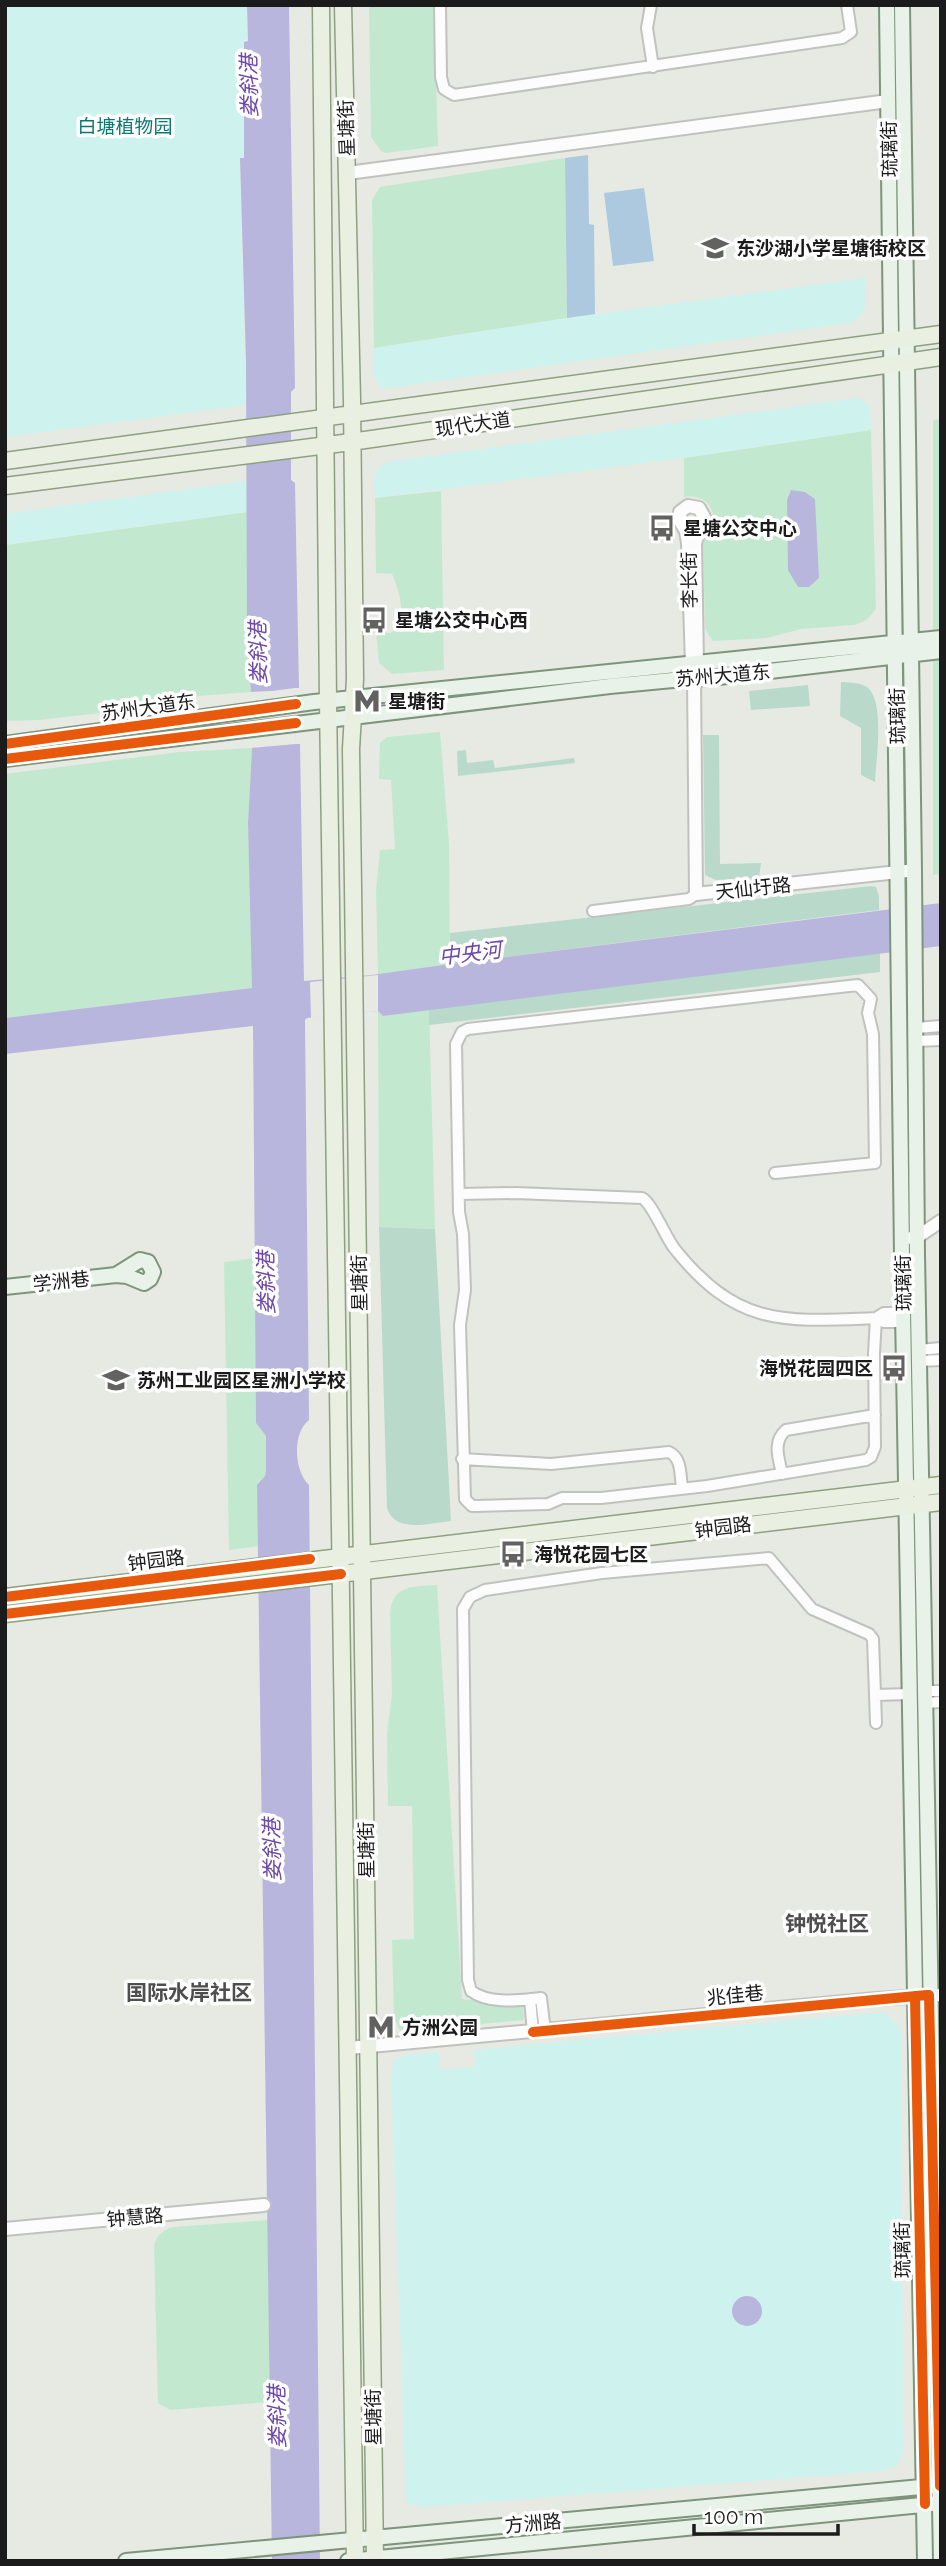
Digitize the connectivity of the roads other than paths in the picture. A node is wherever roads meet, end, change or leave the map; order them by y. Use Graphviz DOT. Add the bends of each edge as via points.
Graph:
graph roads {
  1 [pos="321,5"];
  2 [pos="343,5"];
  3 [pos="440,5"];
  4 [pos="651,5"];
  5 [pos="848,5"];
  6 [pos="887,5"];
  7 [pos="902,5"];
  8 [pos="653,67"];
  9 [pos="888,101"];
  10 [pos="348,173"];
  11 [pos="941,334"];
  12 [pos="899,340"];
  13 [pos="941,357"];
  14 [pos="899,362"];
  15 [pos="352,415"];
  16 [pos="325,418"];
  17 [pos="351,442"];
  18 [pos="326,445"];
  19 [pos="5,461"];
  20 [pos="5,486"];
  21 [pos="941,638"];
  22 [pos="903,647"];
  23 [pos="941,651"];
  24 [pos="694,669"];
  25 [pos="354,698"];
  26 [pos="328,701"];
  27 [pos="353,717"];
  28 [pos="328,719"];
  29 [pos="5,744"];
  30 [pos="5,759"];
  31 [pos="915,870"];
  32 [pos="899,871"];
  33 [pos="696,894"];
  34 [pos="906,907"];
  35 [pos="593,911"];
  36 [pos="941,1026"];
  37 [pos="916,1034"];
  38 [pos="941,1040"];
  39 [pos="775,1173"];
  40 [pos="459,1194"];
  41 [pos="910,1213"];
  42 [pos="940,1221"];
  43 [pos="910,1238"];
  44 [pos="116,1275"];
  45 [pos="5,1287"];
  46 [pos="904,1317"];
  47 [pos="876,1318"];
  48 [pos="941,1349"];
  49 [pos="919,1355"];
  50 [pos="941,1360"];
  51 [pos="875,1415"];
  52 [pos="462,1459"];
  53 [pos="782,1474"];
  54 [pos="941,1485"];
  55 [pos="682,1488"];
  56 [pos="914,1497"];
  57 [pos="941,1502"];
  58 [pos="362,1553"];
  59 [pos="341,1555"];
  60 [pos="362,1571"];
  61 [pos="341,1574"];
  62 [pos="5,1597"];
  63 [pos="5,1614"];
  64 [pos="941,1691"];
  65 [pos="910,1697"];
  66 [pos="925,1697"];
  67 [pos="876,1698"];
  68 [pos="941,1702"];
  69 [pos="876,1723"];
  70 [pos="928,1995"];
  71 [pos="539,2031"];
  72 [pos="368,2047"];
  73 [pos="349,2048"];
  74 [pos="264,2205"];
  75 [pos="5,2229"];
  76 [pos="935,2486"];
  77 [pos="935,2503"];
  78 [pos="376,2537"];
  79 [pos="355,2539"];
  80 [pos="375,2560"];
  81 [pos="126,2561"];
  82 [pos="348,2561"];
  83 [pos="355,2561"];
  84 [pos="925,2561"];
  85 [pos="941,2561"];
  1 -- 16 [label="main road, 星塘街"];
  2 -- 10 [label="main road, 星塘街"];
  3 -- 8 [label="street" via="442,83 454,95"];
  4 -- 8 [label="street" via="648,34"];
  5 -- 8 [label="street" via="851,32 842,38"];
  6 -- 9 [label="main road, 琉璃街"];
  7 -- 12 [label="main road, 琉璃街"];
  9 -- 10 [label="street"];
  9 -- 12 [label="main road, 琉璃街"];
  10 -- 15 [label="main road, 星塘街"];
  11 -- 12 [label="main road, 现代大道"];
  12 -- 14 [label="main road, 琉璃街"];
  12 -- 15 [label="main road, 现代大道"];
  13 -- 14 [label="main road, 现代大道"];
  14 -- 17 [label="main road, 现代大道"];
  14 -- 22 [label="main road, 琉璃街"];
  15 -- 16 [label="main road, 现代大道"];
  15 -- 17 [label="main road, 星塘街"];
  16 -- 18 [label="main road, 星塘街"];
  16 -- 19 [label="main road, 现代大道"];
  17 -- 18 [label="main road, 现代大道"];
  17 -- 25 [label="main road, 星塘街"];
  18 -- 20 [label="main road, 现代大道"];
  18 -- 26 [label="main road, 星塘街"];
  21 -- 22 [label="main road, 苏州大道东"];
  22 -- 23 [label="main road, 苏州大道东"];
  22 -- 24 [label="main road, 苏州大道东" via="860,662"];
  22 -- 31 [label="main road, 琉璃街"];
  22 -- 32 [label="main road, 琉璃街"];
  24 -- 24 [label="street, 李长街" via="695,544 704,517 699,508 688,506 679,516 688,543"];
  24 -- 25 [label="main road, 苏州大道东"];
  24 -- 27 [label="main road, 苏州大道东"];
  24 -- 33 [label="street, 李长街"];
  25 -- 26 [label="main road, 苏州大道东"];
  25 -- 27 [label="main road, 星塘街"];
  26 -- 28 [label="main road, 星塘街"];
  26 -- 29 [label="main road, 苏州大道东"];
  27 -- 28 [label="main road, 苏州大道东"];
  27 -- 58 [label="main road, 星塘街"];
  28 -- 30 [label="main road, 苏州大道东"];
  28 -- 59 [label="main road, 星塘街"];
  31 -- 32 [label="street, 天仙圩路"];
  31 -- 34 [label="main road, 琉璃街"];
  32 -- 33 [label="street, 天仙圩路"];
  32 -- 34 [label="main road, 琉璃街"];
  33 -- 35 [label="street, 天仙圩路" via="689,899"];
  34 -- 37 [label="main road, 琉璃街" via="915,949"];
  34 -- 41 [label="main road, 琉璃街" via="900,951"];
  36 -- 37 [label="street"];
  37 -- 38 [label="street"];
  37 -- 41 [label="main road, 琉璃街"];
  39 -- 40 [label="street" via="874,1163 871,999 858,985 462,1032 456,1044"];
  40 -- 47 [label="street" via="642,1198 687,1264 750,1312 806,1320"];
  40 -- 52 [label="street" via="465,1290 460,1325"];
  41 -- 42 [label="street"];
  41 -- 43 [label="main road, 琉璃街"];
  42 -- 43 [label="street"];
  43 -- 46 [label="main road, 琉璃街"];
  43 -- 49 [label="main road, 琉璃街"];
  44 -- 45 [label="main road, 学洲巷"];
  46 -- 47 [label="street" via="884,1313"];
  46 -- 56 [label="main road, 琉璃街"];
  47 -- 51 [label="street"];
  48 -- 49 [label="street"];
  49 -- 50 [label="street"];
  49 -- 56 [label="main road, 琉璃街"];
  51 -- 53 [label="street" via="875,1447 866,1460"];
  51 -- 53 [label="street" via="786,1430 777,1443"];
  52 -- 55 [label="street" via="551,1464 669,1452 677,1457"];
  52 -- 55 [label="street" via="463,1494 472,1506 548,1504 562,1498"];
  53 -- 55 [label="street"];
  54 -- 56 [label="main road, 钟园路"];
  56 -- 57 [label="main road, 钟园路"];
  56 -- 58 [label="main road, 钟园路"];
  56 -- 60 [label="main road, 钟园路" via="863,1510"];
  56 -- 65 [label="main road, 琉璃街"];
  56 -- 66 [label="main road, 琉璃街"];
  58 -- 59 [label="main road, 钟园路"];
  58 -- 60 [label="main road, 星塘街"];
  59 -- 61 [label="main road, 星塘街"];
  59 -- 62 [label="main road, 钟园路"];
  60 -- 61 [label="main road, 钟园路"];
  60 -- 72 [label="main road, 星塘街"];
  61 -- 63 [label="main road, 钟园路"];
  61 -- 73 [label="main road, 星塘街"];
  64 -- 66 [label="street"];
  65 -- 67 [label="street"];
  65 -- 70 [label="main road, 琉璃街"];
  66 -- 68 [label="street"];
  66 -- 70 [label="main road, 琉璃街"];
  67 -- 69 [label="street"];
  67 -- 71 [label="street" via="874,1645 869,1634 812,1609 769,1558 602,1573 485,1590 470,1597 463,1609 468,1980 471,1991 481,1997 536,1999"];
  70 -- 71 [label="street, 兆佳巷"];
  70 -- 76 [label="main road, 琉璃街"];
  71 -- 72 [label="street, 兆佳巷"];
  72 -- 73 [label="street, 兆佳巷"];
  72 -- 78 [label="main road, 星塘街"];
  73 -- 79 [label="main road, 星塘街"];
  74 -- 75 [label="street, 钟慧路"];
  76 -- 77 [label="main road, 琉璃街"];
  76 -- 78 [label="main road, 方洲路"];
  77 -- 80 [label="main road, 方洲路"];
  77 -- 84 [label="main road, 琉璃街"];
  77 -- 85 [label="main road, 琉璃街"];
  78 -- 79 [label="main road, 方洲路"];
  78 -- 80 [label="main road, 星塘街"];
  79 -- 81 [label="main road, 方洲路"];
  79 -- 83 [label="main road, 星塘街"];
  80 -- 83 [label="main road, 方洲路"];
  82 -- 83 [label="main road, 方洲路"];
}
